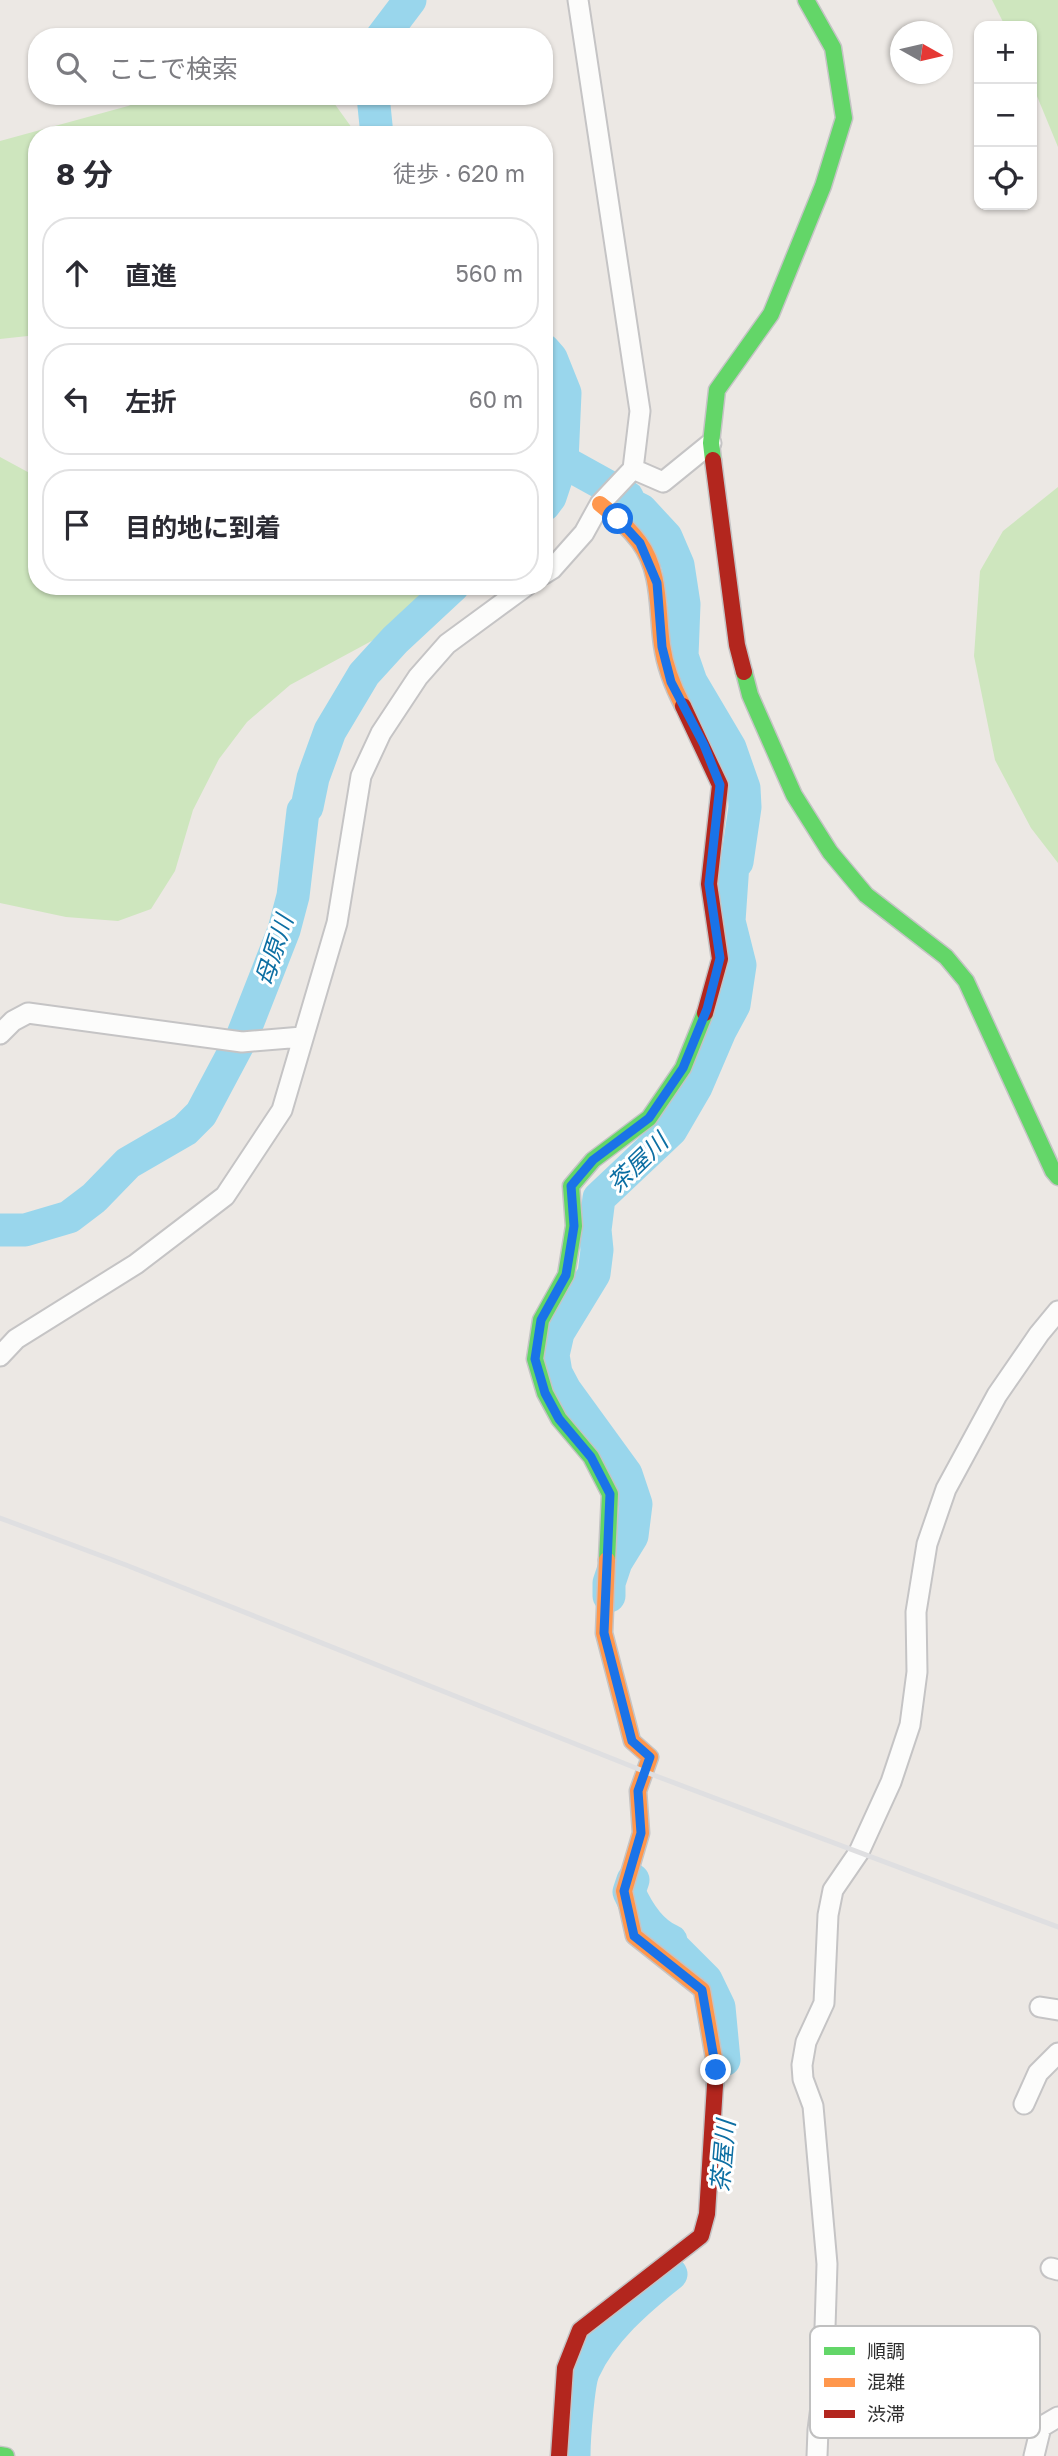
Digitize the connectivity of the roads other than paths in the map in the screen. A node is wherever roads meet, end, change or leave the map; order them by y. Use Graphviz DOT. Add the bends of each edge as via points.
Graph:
graph roads {
  1 [pos="578,0"];
  2 [pos="806,0"];
  3 [pos="711,443"];
  4 [pos="633,469"];
  5 [pos="600,504"];
  6 [pos="553,568"];
  7 [pos="514,595"];
  8 [pos="0,1034"];
  9 [pos="302,1037"];
  10 [pos="1058,1177"];
  11 [pos="1058,1311"];
  12 [pos="0,1356"];
  13 [pos="1058,2053"];
  14 [pos="1024,2104"];
  15 [pos="825,2326"];
  16 [pos="1049,2422"];
  17 [pos="818,2438"];
  18 [pos="0,2455"];
  19 [pos="6,2456"];
  20 [pos="559,2456"];
  21 [pos="817,2456"];
  22 [pos="1034,2456"];
  1 -- 4 [label="street" via="640,411"];
  2 -- 3 [label="street" via="834,48 844,118 823,186 771,314 717,390"];
  3 -- 4 [label="street" via="663,482"];
  3 -- 10 [label="street" via="737,645 769,743 794,795 830,852 866,895 946,957 965,981"];
  4 -- 5 [label="street"];
  5 -- 6 [label="street" via="584,533"];
  5 -- 20 [label="street" via="640,543 657,583 662,647 671,682 720,785 709,884 720,958 707,1009 683,1068 649,1118 593,1160 571,1186 574,1226 566,1275 541,1320 535,1359 559,1419 591,1457 610,1494 604,1633 632,1741 650,1757 638,1791 641,1833 624,1891 634,1936 702,1990 716,2070 708,2214 701,2236 580,2330 565,2368"];
  7 -- 9 [label="street" via="447,644 418,677 381,733 362,776 337,923"];
  8 -- 9 [label="street" via="28,1013 242,1042"];
  9 -- 12 [label="street" via="282,1110 225,1196 136,1264 16,1339"];
  11 -- 15 [label="street" via="997,1395 946,1489 927,1544 916,1612 917,1672 910,1726 859,1852 832,1890 824,2003 806,2042 802,2065 813,2106 827,2264"];
  13 -- 14 [label="street" via="1038,2073"];
  16 -- 22 [label="street"];
  17 -- 21 [label="street"];
  18 -- 19 [label="street"];
}
